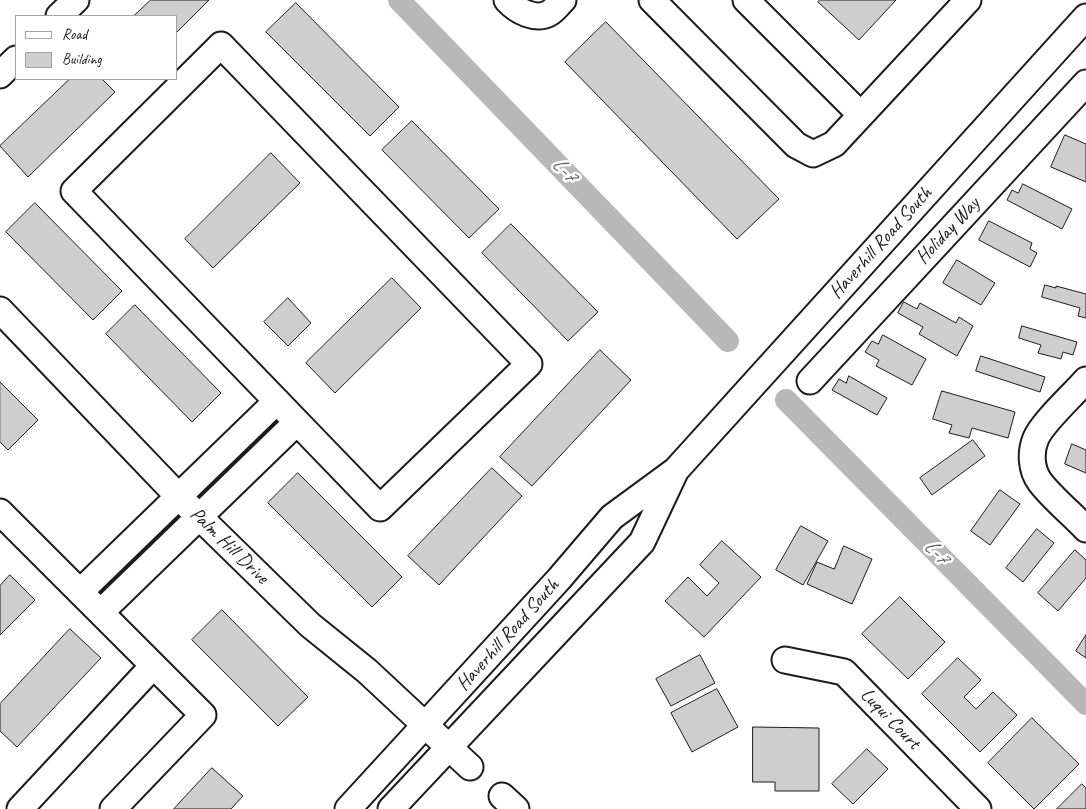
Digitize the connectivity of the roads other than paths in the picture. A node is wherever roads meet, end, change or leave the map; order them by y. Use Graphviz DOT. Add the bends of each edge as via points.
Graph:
graph roads {
  1 [pos="76,0"];
  2 [pos="507,0"];
  3 [pos="563,0"];
  4 [pos="652,0"];
  5 [pos="746,0"];
  6 [pos="968,0"];
  7 [pos="60,15"];
  8 [pos="1086,17"];
  9 [pos="15,60"];
  10 [pos="0,75"];
  11 [pos="1086,84"];
  12 [pos="861,115"];
  13 [pos="0,310"];
  14 [pos="810,380"];
  15 [pos="1086,380"];
  16 [pos="276,401"];
  17 [pos="297,422"];
  18 [pos="676,470"];
  19 [pos="179,497"];
  20 [pos="0,512"];
  21 [pos="199,517"];
  22 [pos="1086,529"];
  23 [pos="81,592"];
  24 [pos="101,612"];
  25 [pos="784,660"];
  26 [pos="153,666"];
  27 [pos="425,726"];
  28 [pos="448,747"];
  29 [pos="470,767"];
  30 [pos="20,809"];
  31 [pos="112,809"];
  32 [pos="348,809"];
  33 [pos="392,809"];
  34 [pos="978,809"];
  1 -- 7 [label="street"];
  2 -- 3 [label="street" via="514,8 532,16 549,13"];
  4 -- 12 [label="street" via="796,145 813,154 834,144"];
  5 -- 12 [label="street"];
  6 -- 12 [label="street"];
  8 -- 18 [label="street, Haverhill Road South"];
  9 -- 10 [label="street"];
  11 -- 14 [label="street, Holiday Way"];
  13 -- 19 [label="street, Palm Hill Drive"];
  15 -- 22 [label="street" via="1044,426 1032,453 1033,468 1039,481"];
  16 -- 17 [label="street"];
  16 -- 17 [label="street" via="74,191 221,45 529,364 380,508"];
  16 -- 19 [label="street"];
  17 -- 21 [label="street"];
  18 -- 27 [label="street, Haverhill Road South" via="612,517"];
  18 -- 28 [label="street, Haverhill Road South" via="642,542"];
  19 -- 21 [label="street, Palm Hill Drive"];
  19 -- 23 [label="street"];
  20 -- 23 [label="street"];
  21 -- 24 [label="street"];
  21 -- 27 [label="street, Palm Hill Drive" via="310,625 368,671"];
  23 -- 24 [label="street"];
  24 -- 26 [label="street"];
  25 -- 34 [label="street, Luqui Court" via="844,672"];
  26 -- 30 [label="street"];
  26 -- 31 [label="street" via="203,715"];
  27 -- 28 [label="street, Palm Hill Drive"];
  27 -- 32 [label="street, Haverhill Road South"];
  28 -- 29 [label="street, Palm Hill Drive"];
  28 -- 33 [label="street, Haverhill Road South"];
}
